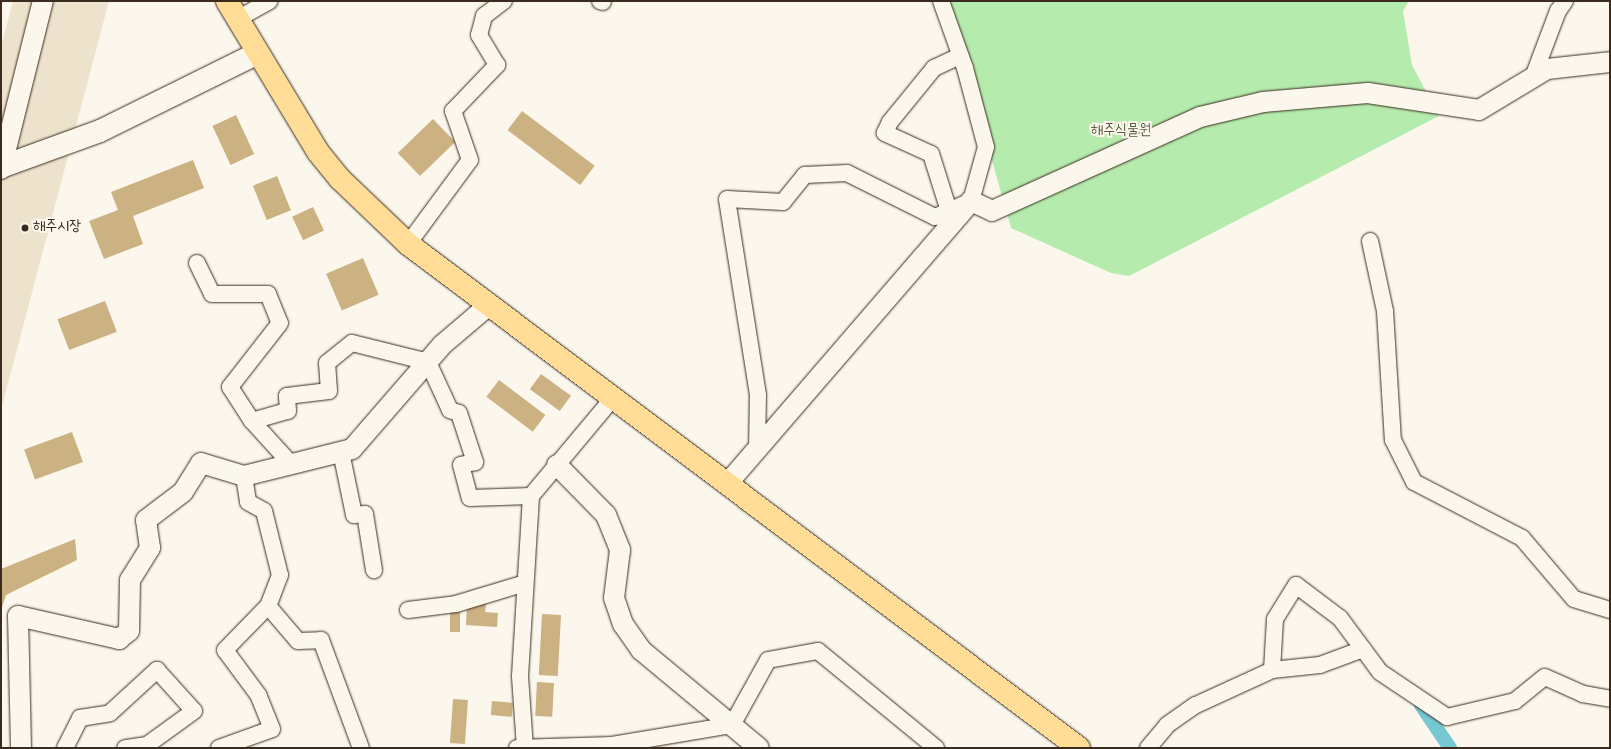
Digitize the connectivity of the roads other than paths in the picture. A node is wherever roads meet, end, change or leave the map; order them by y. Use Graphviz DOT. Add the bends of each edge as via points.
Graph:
graph roads {
  1 [pos="43,1"];
  2 [pos="269,1"];
  3 [pos="504,1"];
  4 [pos="941,1"];
  5 [pos="1565,1"];
  6 [pos="232,10"];
  7 [pos="258,54"];
  8 [pos="960,56"];
  9 [pos="1610,62"];
  10 [pos="1533,77"];
  11 [pos="1,168"];
  12 [pos="971,201"];
  13 [pos="949,211"];
  14 [pos="1370,241"];
  15 [pos="408,244"];
  16 [pos="197,263"];
  17 [pos="489,305"];
  18 [pos="428,362"];
  19 [pos="613,398"];
  20 [pos="252,421"];
  21 [pos="757,450"];
  22 [pos="341,452"];
  23 [pos="291,464"];
  24 [pos="556,465"];
  25 [pos="244,476"];
  26 [pos="727,484"];
  27 [pos="531,496"];
  28 [pos="374,570"];
  29 [pos="525,582"];
  30 [pos="268,606"];
  31 [pos="408,610"];
  32 [pos="1610,610"];
  33 [pos="1363,649"];
  34 [pos="1272,670"];
  35 [pos="1610,699"];
  36 [pos="732,725"];
  37 [pos="21,748"];
  38 [pos="65,748"];
  39 [pos="125,748"];
  40 [pos="219,748"];
  41 [pos="361,748"];
  42 [pos="522,748"];
  43 [pos="759,748"];
  44 [pos="936,748"];
  45 [pos="1079,748"];
  46 [pos="1148,748"];
  1 -- 11 [label="street"];
  2 -- 6 [label="street"];
  3 -- 15 [label="street" via="484,16 479,35 497,65 453,111 470,160"];
  4 -- 8 [label="street"];
  5 -- 10 [label="street" via="1558,10"];
  6 -- 7 [label="main road"];
  7 -- 11 [label="main road" via="100,131"];
  7 -- 15 [label="main road" via="295,117 327,163"];
  8 -- 12 [label="street" via="986,147"];
  8 -- 13 [label="street" via="934,68 890,122 885,133 931,154"];
  9 -- 10 [label="street" via="1547,69"];
  10 -- 12 [label="street" via="1479,110 1368,93 1263,102 1200,117 992,211"];
  12 -- 13 [label="street"];
  12 -- 21 [label="street"];
  13 -- 21 [label="street" via="935,217 847,173 805,175 783,202 727,199 758,395"];
  14 -- 32 [label="street" via="1385,311 1393,440 1414,482 1522,538 1574,599"];
  15 -- 17 [label="main road"];
  16 -- 20 [label="street" via="212,294 268,294 280,323 230,387"];
  17 -- 18 [label="street" via="442,345"];
  17 -- 19 [label="main road"];
  18 -- 20 [label="street" via="352,343 327,363 329,392 287,396 288,411"];
  18 -- 22 [label="street" via="352,449"];
  18 -- 27 [label="street" via="450,410 459,413 475,462 461,465 470,498"];
  19 -- 24 [label="street"];
  19 -- 26 [label="main road"];
  20 -- 23 [label="street"];
  21 -- 26 [label="street"];
  22 -- 23 [label="street"];
  22 -- 28 [label="street" via="354,515 365,514"];
  23 -- 25 [label="street"];
  24 -- 27 [label="street"];
  24 -- 36 [label="street" via="606,515 620,550 614,598 623,624 641,650"];
  25 -- 30 [label="street" via="248,502 264,511 280,575"];
  25 -- 37 [label="street" via="201,463 184,492 146,520 150,548 130,580 129,631 119,639 18,616"];
  26 -- 45 [label="main road"];
  27 -- 29 [label="street"];
  29 -- 31 [label="street" via="456,604"];
  29 -- 42 [label="street" via="520,676"];
  30 -- 40 [label="street" via="225,650 259,696 272,729"];
  30 -- 41 [label="street" via="298,641 321,640"];
  33 -- 34 [label="street" via="1320,665"];
  33 -- 34 [label="street" via="1340,618 1296,585 1275,619"];
  33 -- 35 [label="street" via="1380,672 1447,716 1515,701 1545,677 1582,694"];
  34 -- 46 [label="street" via="1196,705 1166,725"];
  36 -- 42 [label="street" via="612,745"];
  36 -- 43 [label="street"];
  36 -- 44 [label="street" via="768,660 818,651"];
  38 -- 39 [label="street" via="80,718 110,713 157,670 194,711 147,745"];
}
